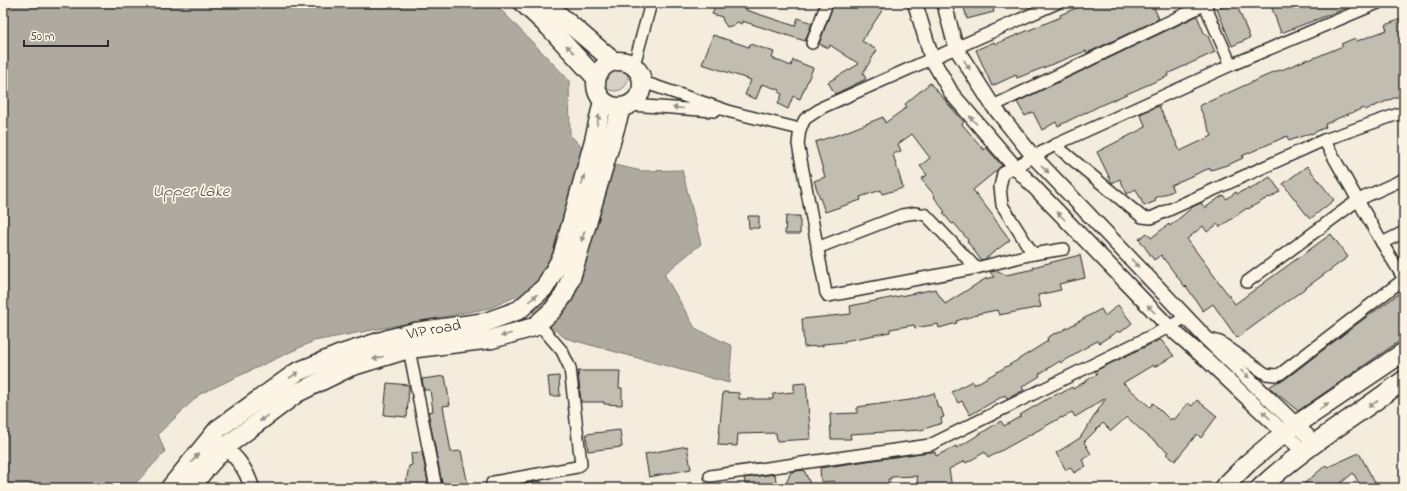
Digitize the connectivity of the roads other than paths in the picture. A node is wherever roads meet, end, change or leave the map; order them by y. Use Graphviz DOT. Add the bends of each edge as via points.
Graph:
graph roads {
  1 [pos="523,3"];
  2 [pos="545,3"];
  3 [pos="651,3"];
  4 [pos="827,3"];
  5 [pos="916,3"];
  6 [pos="944,3"];
  7 [pos="1057,3"];
  8 [pos="1378,3"];
  9 [pos="1206,4"];
  10 [pos="1034,8"];
  11 [pos="812,44"];
  12 [pos="956,48"];
  13 [pos="932,59"];
  14 [pos="614,61"];
  15 [pos="634,65"];
  16 [pos="1231,65"];
  17 [pos="596,78"];
  18 [pos="643,82"];
  19 [pos="603,101"];
  20 [pos="626,106"];
  21 [pos="993,106"];
  22 [pos="731,112"];
  23 [pos="1404,112"];
  24 [pos="800,130"];
  25 [pos="1324,140"];
  26 [pos="602,142"];
  27 [pos="1054,145"];
  28 [pos="1033,156"];
  29 [pos="1014,166"];
  30 [pos="1404,179"];
  31 [pos="1358,200"];
  32 [pos="1404,232"];
  33 [pos="1382,243"];
  34 [pos="817,248"];
  35 [pos="1064,249"];
  36 [pos="1033,254"];
  37 [pos="976,268"];
  38 [pos="1404,279"];
  39 [pos="1247,282"];
  40 [pos="1186,317"];
  41 [pos="540,322"];
  42 [pos="1169,327"];
  43 [pos="1206,338"];
  44 [pos="409,349"];
  45 [pos="1404,352"];
  46 [pos="1404,380"];
  47 [pos="1291,428"];
  48 [pos="219,442"];
  49 [pos="1310,447"];
  50 [pos="710,476"];
  51 [pos="170,488"];
  52 [pos="192,488"];
  53 [pos="252,488"];
  54 [pos="436,488"];
  55 [pos="492,488"];
  56 [pos="1223,488"];
  57 [pos="1260,488"];
  17 -- 1 [label="main road, one-way"];
  2 -- 14 [label="main road"];
  3 -- 15 [label="street"];
  4 -- 11 [label="street"];
  5 -- 13 [label="street"];
  6 -- 12 [label="street"];
  7 -- 10 [label="street"];
  8 -- 16 [label="street"];
  9 -- 16 [label="street"];
  9 -- 21 [label="street"];
  10 -- 12 [label="street"];
  12 -- 13 [label="street"];
  12 -- 21 [label="street, one-way"];
  13 -- 24 [label="street" via="823,107 805,119"];
  29 -- 13 [label="street, one-way" via="952,94"];
  14 -- 15 [label="main road" via="624,60"];
  14 -- 17 [label="main road" via="602,67"];
  15 -- 18 [label="main road"];
  16 -- 27 [label="street"];
  17 -- 19 [label="main road" via="597,90"];
  18 -- 20 [label="main road, VIP road" via="639,98"];
  18 -- 22 [label="street"];
  19 -- 20 [label="main road" via="611,106"];
  26 -- 19 [label="main road, VIP road, one-way"];
  22 -- 20 [label="street, one-way"];
  20 -- 26 [label="main road, VIP road"];
  21 -- 28 [label="street"];
  22 -- 24 [label="street"];
  23 -- 25 [label="street"];
  24 -- 34 [label="street" via="798,144"];
  25 -- 27 [label="street" via="1151,218 1142,217"];
  25 -- 31 [label="street"];
  26 -- 41 [label="main road, VIP road, one-way" via="571,278 564,295"];
  48 -- 26 [label="main road, VIP road, one-way" via="218,429 297,372 388,339 415,332 486,322 519,310 545,287 562,257"];
  27 -- 28 [label="street"];
  28 -- 29 [label="street"];
  28 -- 40 [label="street, one-way"];
  29 -- 36 [label="street" via="1003,173 1000,187 1002,205"];
  42 -- 29 [label="street, one-way"];
  30 -- 31 [label="street"];
  31 -- 33 [label="street"];
  31 -- 39 [label="street"];
  32 -- 33 [label="street"];
  33 -- 38 [label="street"];
  34 -- 37 [label="street" via="902,215 915,213 926,215"];
  34 -- 37 [label="street" via="828,296"];
  35 -- 36 [label="street"];
  36 -- 37 [label="street"];
  38 -- 43 [label="street" via="1280,374 1266,374 1220,342"];
  40 -- 42 [label="street"];
  40 -- 43 [label="street"];
  41 -- 44 [label="main road, VIP road, one-way" via="534,327 492,339"];
  41 -- 55 [label="street" via="562,351 570,368 580,464 578,467 494,482"];
  47 -- 42 [label="street, one-way"];
  42 -- 50 [label="street" via="930,445"];
  43 -- 47 [label="street, one-way"];
  44 -- 48 [label="main road, VIP road, one-way" via="350,367 297,393"];
  44 -- 54 [label="street"];
  47 -- 45 [label="main road, one-way"];
  46 -- 49 [label="main road, one-way"];
  47 -- 49 [label="street"];
  47 -- 56 [label="main road" via="1248,463"];
  51 -- 48 [label="main road, VIP road, one-way"];
  48 -- 52 [label="main road, VIP road"];
  48 -- 53 [label="street" via="242,465"];
  49 -- 57 [label="main road"];
}
